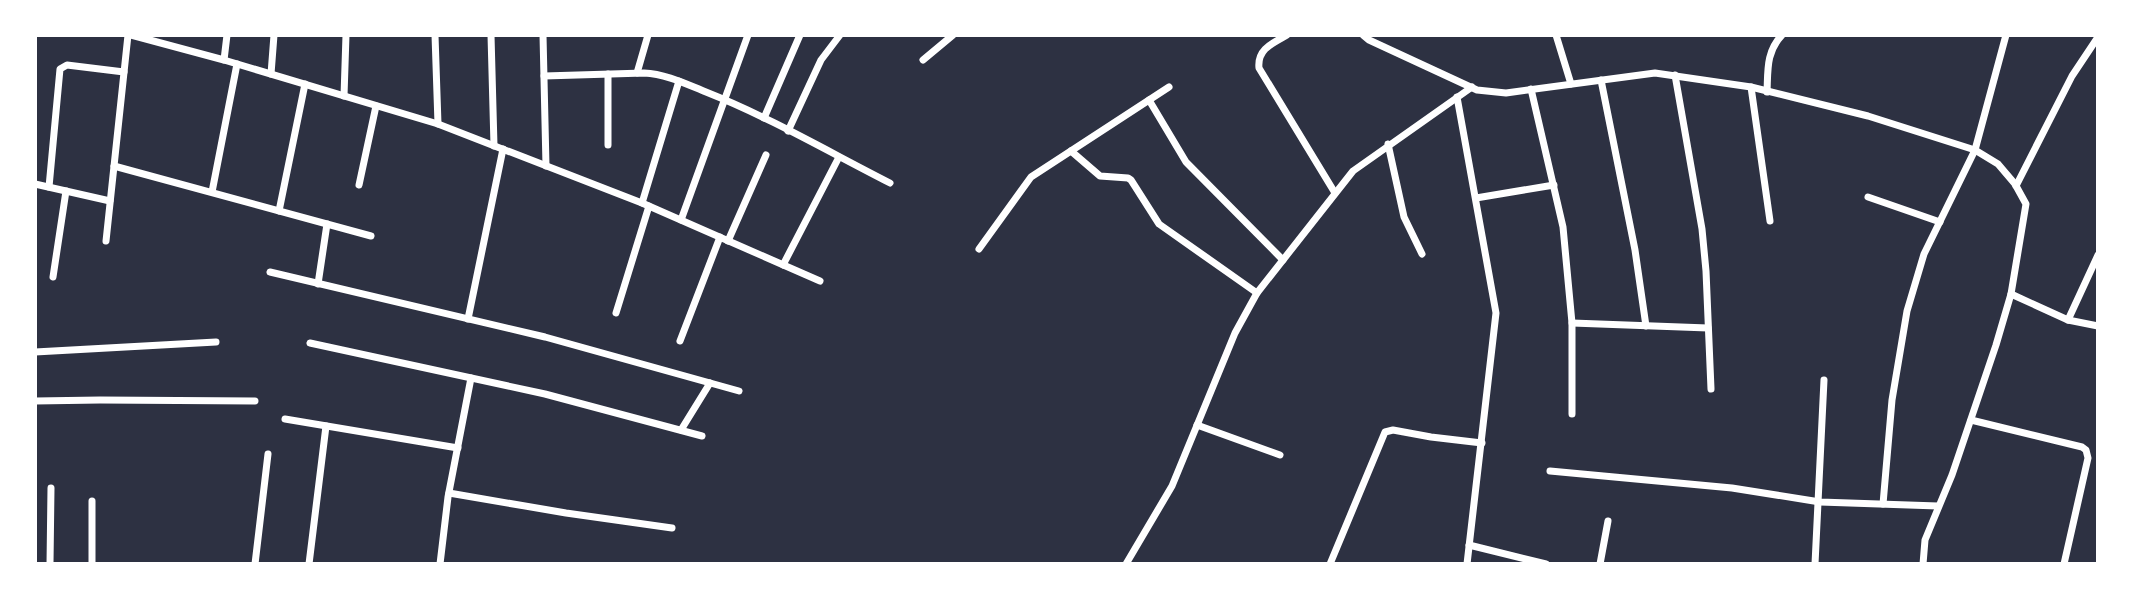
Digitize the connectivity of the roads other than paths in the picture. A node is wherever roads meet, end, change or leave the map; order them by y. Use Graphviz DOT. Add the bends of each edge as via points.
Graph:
graph roads {
  1 [pos="130,35"];
  2 [pos="227,35"];
  3 [pos="274,35"];
  4 [pos="346,35"];
  5 [pos="435,35"];
  6 [pos="491,35"];
  7 [pos="543,35"];
  8 [pos="648,35"];
  9 [pos="748,35"];
  10 [pos="800,35"];
  11 [pos="840,35"];
  12 [pos="953,35"];
  13 [pos="1287,35"];
  14 [pos="1363,35"];
  15 [pos="1556,35"];
  16 [pos="1782,35"];
  17 [pos="2006,35"];
  18 [pos="2098,37"];
  19 [pos="224,60"];
  20 [pos="923,60"];
  21 [pos="237,64"];
  22 [pos="124,72"];
  23 [pos="637,73"];
  24 [pos="271,74"];
  25 [pos="608,74"];
  26 [pos="1675,75"];
  27 [pos="544,76"];
  28 [pos="1601,80"];
  29 [pos="679,81"];
  30 [pos="305,84"];
  31 [pos="1571,84"];
  32 [pos="1169,87"];
  33 [pos="1472,87"];
  34 [pos="1751,87"];
  35 [pos="1531,89"];
  36 [pos="1767,92"];
  37 [pos="344,96"];
  38 [pos="1457,97"];
  39 [pos="725,100"];
  40 [pos="1149,100"];
  41 [pos="376,106"];
  42 [pos="764,118"];
  43 [pos="438,124"];
  44 [pos="788,131"];
  45 [pos="1388,144"];
  46 [pos="608,145"];
  47 [pos="494,146"];
  48 [pos="503,149"];
  49 [pos="1975,150"];
  50 [pos="1071,151"];
  51 [pos="766,155"];
  52 [pos="839,157"];
  53 [pos="114,166"];
  54 [pos="546,166"];
  55 [pos="890,183"];
  56 [pos="35,184"];
  57 [pos="359,185"];
  58 [pos="1554,185"];
  59 [pos="2016,186"];
  60 [pos="49,187"];
  61 [pos="66,191"];
  62 [pos="212,192"];
  63 [pos="1335,194"];
  64 [pos="1868,197"];
  65 [pos="1476,198"];
  66 [pos="110,201"];
  67 [pos="645,205"];
  68 [pos="279,211"];
  69 [pos="681,220"];
  70 [pos="1770,221"];
  71 [pos="1940,222"];
  72 [pos="327,224"];
  73 [pos="370,236"];
  74 [pos="724,239"];
  75 [pos="106,241"];
  76 [pos="979,249"];
  77 [pos="1422,254"];
  78 [pos="2098,255"];
  79 [pos="1283,260"];
  80 [pos="783,265"];
  81 [pos="270,272"];
  82 [pos="53,277"];
  83 [pos="820,281"];
  84 [pos="318,284"];
  85 [pos="1257,293"];
  86 [pos="2011,294"];
  87 [pos="617,313"];
  88 [pos="468,319"];
  89 [pos="2068,320"];
  90 [pos="1572,324"];
  91 [pos="1646,326"];
  92 [pos="2098,326"];
  93 [pos="1708,328"];
  94 [pos="680,341"];
  95 [pos="216,342"];
  96 [pos="310,343"];
  97 [pos="35,352"];
  98 [pos="471,379"];
  99 [pos="1824,380"];
  100 [pos="710,383"];
  101 [pos="1711,389"];
  102 [pos="739,391"];
  103 [pos="35,401"];
  104 [pos="255,401"];
  105 [pos="1572,414"];
  106 [pos="285,419"];
  107 [pos="1970,421"];
  108 [pos="1197,425"];
  109 [pos="326,426"];
  110 [pos="681,429"];
  111 [pos="702,436"];
  112 [pos="1482,443"];
  113 [pos="458,449"];
  114 [pos="268,454"];
  115 [pos="1280,455"];
  116 [pos="1550,471"];
  117 [pos="51,488"];
  118 [pos="449,494"];
  119 [pos="92,500"];
  120 [pos="1819,502"];
  121 [pos="1883,504"];
  122 [pos="1938,506"];
  123 [pos="1608,521"];
  124 [pos="672,528"];
  125 [pos="1469,545"];
  126 [pos="50,564"];
  127 [pos="92,564"];
  128 [pos="255,564"];
  129 [pos="309,564"];
  130 [pos="440,564"];
  131 [pos="1126,564"];
  132 [pos="1330,564"];
  133 [pos="1467,564"];
  134 [pos="1546,564"];
  135 [pos="1600,564"];
  136 [pos="1815,564"];
  137 [pos="1923,564"];
  138 [pos="2064,564"];
  1 -- 19 [label="street"];
  1 -- 22 [label="street"];
  2 -- 19 [label="street"];
  3 -- 24 [label="street"];
  4 -- 37 [label="street"];
  5 -- 43 [label="street"];
  6 -- 47 [label="street"];
  7 -- 27 [label="street"];
  8 -- 23 [label="street"];
  9 -- 39 [label="street"];
  10 -- 42 [label="street"];
  11 -- 44 [label="street" via="821,60"];
  12 -- 20 [label="street"];
  13 -- 63 [label="street" via="1261,52 1259,68"];
  14 -- 33 [label="street"];
  15 -- 31 [label="street"];
  16 -- 36 [label="street" via="1769,54"];
  17 -- 49 [label="street"];
  18 -- 59 [label="street" via="2072,76"];
  19 -- 21 [label="street"];
  21 -- 24 [label="street"];
  21 -- 62 [label="street"];
  22 -- 53 [label="street"];
  22 -- 60 [label="street" via="67,65 60,69"];
  23 -- 25 [label="street"];
  23 -- 29 [label="street"];
  24 -- 30 [label="street"];
  25 -- 27 [label="street"];
  25 -- 46 [label="street"];
  26 -- 28 [label="street" via="1655,72"];
  26 -- 34 [label="street"];
  26 -- 93 [label="street" via="1702,229"];
  27 -- 54 [label="street"];
  28 -- 31 [label="street"];
  28 -- 91 [label="street"];
  29 -- 39 [label="street"];
  29 -- 67 [label="street"];
  30 -- 37 [label="street"];
  30 -- 68 [label="street"];
  31 -- 35 [label="street"];
  32 -- 40 [label="street"];
  33 -- 35 [label="street" via="1506,93"];
  33 -- 38 [label="street"];
  34 -- 36 [label="street"];
  34 -- 70 [label="street"];
  35 -- 58 [label="street"];
  36 -- 49 [label="street" via="1868,116"];
  37 -- 41 [label="street"];
  38 -- 45 [label="street"];
  38 -- 65 [label="street"];
  39 -- 42 [label="street"];
  39 -- 69 [label="street"];
  40 -- 50 [label="street"];
  40 -- 79 [label="street" via="1186,162"];
  41 -- 43 [label="street"];
  41 -- 57 [label="street"];
  42 -- 44 [label="street"];
  43 -- 47 [label="street"];
  44 -- 52 [label="street"];
  45 -- 63 [label="street" via="1353,171"];
  45 -- 77 [label="street" via="1404,217"];
  47 -- 48 [label="street"];
  48 -- 54 [label="street"];
  48 -- 88 [label="street"];
  49 -- 59 [label="street" via="1998,164"];
  49 -- 71 [label="street"];
  50 -- 76 [label="street" via="1031,177"];
  50 -- 85 [label="street" via="1100,176 1131,180 1158,224"];
  51 -- 74 [label="street"];
  52 -- 55 [label="street"];
  52 -- 80 [label="street"];
  53 -- 62 [label="street"];
  53 -- 66 [label="street"];
  54 -- 67 [label="street"];
  56 -- 60 [label="street"];
  58 -- 65 [label="street"];
  58 -- 90 [label="street" via="1563,226"];
  59 -- 86 [label="street" via="2026,204"];
  60 -- 61 [label="street"];
  61 -- 66 [label="street"];
  61 -- 82 [label="street"];
  62 -- 68 [label="street"];
  63 -- 79 [label="street"];
  64 -- 71 [label="street"];
  65 -- 112 [label="street" via="1496,313"];
  66 -- 75 [label="street"];
  67 -- 69 [label="street"];
  67 -- 87 [label="street"];
  68 -- 72 [label="street"];
  69 -- 74 [label="street"];
  71 -- 121 [label="street" via="1924,254 1907,311 1892,400"];
  72 -- 73 [label="street"];
  72 -- 84 [label="street"];
  74 -- 80 [label="street"];
  74 -- 94 [label="street"];
  78 -- 89 [label="street"];
  79 -- 85 [label="street"];
  80 -- 83 [label="street"];
  81 -- 84 [label="street"];
  84 -- 88 [label="street"];
  85 -- 108 [label="street"];
  86 -- 89 [label="street"];
  86 -- 107 [label="street"];
  88 -- 100 [label="street"];
  89 -- 92 [label="street"];
  90 -- 91 [label="street"];
  90 -- 105 [label="street"];
  91 -- 93 [label="street"];
  93 -- 101 [label="street"];
  95 -- 97 [label="street"];
  96 -- 98 [label="street"];
  98 -- 110 [label="street"];
  98 -- 113 [label="street"];
  99 -- 120 [label="street"];
  100 -- 102 [label="street"];
  100 -- 110 [label="street"];
  103 -- 104 [label="street"];
  106 -- 109 [label="street"];
  107 -- 122 [label="street"];
  107 -- 138 [label="street" via="2086,450"];
  108 -- 115 [label="street"];
  108 -- 131 [label="street" via="1171,486"];
  109 -- 113 [label="street"];
  109 -- 129 [label="street"];
  110 -- 111 [label="street"];
  112 -- 125 [label="street"];
  112 -- 132 [label="street" via="1385,432"];
  113 -- 118 [label="street"];
  114 -- 128 [label="street"];
  116 -- 120 [label="street" via="1732,488"];
  117 -- 126 [label="street"];
  118 -- 124 [label="street"];
  118 -- 130 [label="street"];
  119 -- 127 [label="street"];
  120 -- 121 [label="street"];
  120 -- 136 [label="street"];
  121 -- 122 [label="street"];
  122 -- 137 [label="street"];
  123 -- 135 [label="street"];
  125 -- 133 [label="street"];
  125 -- 134 [label="street"];
}
